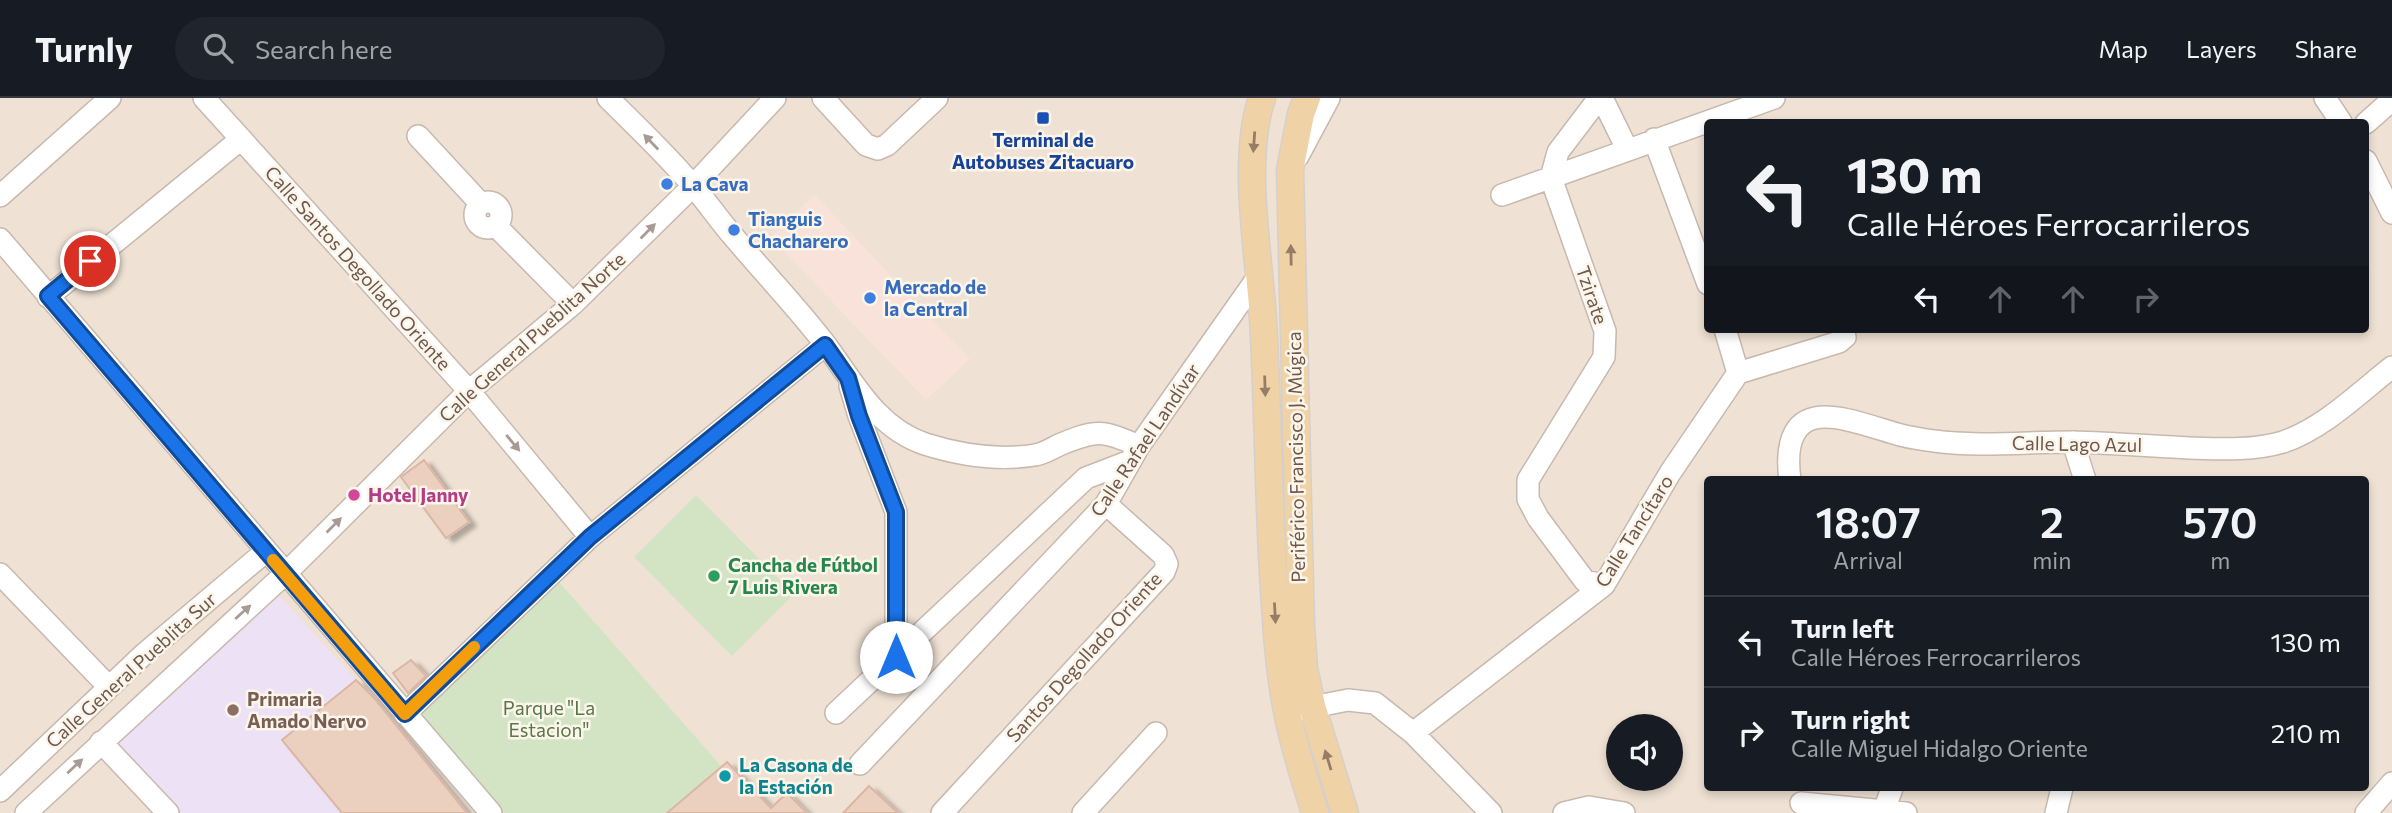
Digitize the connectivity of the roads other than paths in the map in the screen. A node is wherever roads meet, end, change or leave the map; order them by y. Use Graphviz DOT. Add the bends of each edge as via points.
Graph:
graph roads {
  1 [pos="110,98"];
  2 [pos="204,98"];
  3 [pos="608,98"];
  4 [pos="775,98"];
  5 [pos="823,98"];
  6 [pos="937,98"];
  7 [pos="1262,98"];
  8 [pos="1307,98"];
  9 [pos="1329,98"];
  10 [pos="1601,98"];
  11 [pos="2325,98"];
  12 [pos="2392,100"];
  13 [pos="1768,108"];
  14 [pos="1728,119"];
  15 [pos="2340,119"];
  16 [pos="2369,120"];
  17 [pos="1704,125"];
  18 [pos="418,135"];
  19 [pos="241,139"];
  20 [pos="1654,139"];
  21 [pos="1627,149"];
  22 [pos="2369,167"];
  23 [pos="1551,178"];
  24 [pos="1290,180"];
  25 [pos="694,186"];
  26 [pos="1253,188"];
  27 [pos="1502,195"];
  28 [pos="0,196"];
  29 [pos="2392,213"];
  30 [pos="0,239"];
  31 [pos="1704,273"];
  32 [pos="1258,277"];
  33 [pos="48,296"];
  34 [pos="573,304"];
  35 [pos="1726,333"];
  36 [pos="1844,333"];
  37 [pos="825,345"];
  38 [pos="2392,366"];
  39 [pos="1738,373"];
  40 [pos="848,378"];
  41 [pos="469,391"];
  42 [pos="2073,442"];
  43 [pos="1135,454"];
  44 [pos="1790,476"];
  45 [pos="2084,476"];
  46 [pos="1106,504"];
  47 [pos="590,537"];
  48 [pos="265,552"];
  49 [pos="0,573"];
  50 [pos="285,573"];
  51 [pos="1604,585"];
  52 [pos="143,655"];
  53 [pos="896,657"];
  54 [pos="168,680"];
  55 [pos="109,687"];
  56 [pos="1299,709"];
  57 [pos="836,713"];
  58 [pos="405,714"];
  59 [pos="1156,733"];
  60 [pos="1413,733"];
  61 [pos="101,742"];
  62 [pos="860,764"];
  63 [pos="2392,783"];
  64 [pos="2,785"];
  65 [pos="1891,791"];
  66 [pos="2062,791"];
  67 [pos="1798,801"];
  68 [pos="34,810"];
  69 [pos="1884,811"];
  70 [pos="168,813"];
  71 [pos="491,813"];
  72 [pos="942,813"];
  73 [pos="1083,813"];
  74 [pos="1315,813"];
  75 [pos="1345,813"];
  76 [pos="1491,813"];
  77 [pos="1564,813"];
  78 [pos="1624,813"];
  79 [pos="1906,813"];
  80 [pos="2056,813"];
  81 [pos="2366,813"];
  1 -- 28 [label="street"];
  2 -- 19 [label="street, Calle Santos Degollado Oriente"];
  25 -- 3 [label="street, one-way"];
  4 -- 25 [label="street, Calle General Pueblita Norte"];
  5 -- 6 [label="street" via="866,145 878,149"];
  7 -- 26 [label="main road, Periférico Francisco J. Múgica, one-way" via="1253,143"];
  8 -- 24 [label="main road, Periférico Francisco J. Múgica"];
  9 -- 24 [label="street"];
  10 -- 21 [label="street"];
  10 -- 23 [label="street" via="1558,152"];
  11 -- 15 [label="street"];
  12 -- 16 [label="street"];
  13 -- 14 [label="street"];
  17 -- 20 [label="street"];
  18 -- 34 [label="street" via="481,204 496,204 501,211 496,226"];
  19 -- 33 [label="street"];
  19 -- 41 [label="street, Calle Santos Degollado Oriente"];
  20 -- 21 [label="street"];
  20 -- 31 [label="street"];
  21 -- 23 [label="street"];
  22 -- 29 [label="street"];
  23 -- 27 [label="street"];
  23 -- 51 [label="street, Tzirate" via="1605,331 1604,357 1528,480 1528,499 1585,581"];
  24 -- 26 [label="main road"];
  56 -- 24 [label="main road, Periférico Francisco J. Múgica, one-way" via="1304,668"];
  34 -- 25 [label="street, Calle General Pueblita Norte, one-way"];
  25 -- 37 [label="street"];
  26 -- 32 [label="main road, Periférico Francisco J. Múgica"];
  30 -- 33 [label="street"];
  32 -- 43 [label="street, Calle Rafael Landívar"];
  32 -- 56 [label="main road, Periférico Francisco J. Múgica, one-way" via="1276,622"];
  33 -- 48 [label="street"];
  34 -- 41 [label="street, Calle General Pueblita Norte"];
  35 -- 39 [label="street"];
  36 -- 39 [label="street" via="1839,342"];
  37 -- 40 [label="street"];
  37 -- 47 [label="street"];
  38 -- 42 [label="street, Calle Lago Azul" via="2306,431 2260,447 2224,450"];
  39 -- 51 [label="street, Calle Tancítaro" via="1670,473"];
  40 -- 43 [label="street" via="897,431 925,444 1008,459 1039,455 1098,432 1111,434"];
  40 -- 53 [label="street" via="896,512"];
  41 -- 47 [label="street, Calle Santos Degollado Oriente, one-way"];
  50 -- 41 [label="street, Calle General Pueblita Norte, one-way"];
  42 -- 44 [label="street, Calle Lago Azul" via="1938,441 1817,417 1805,421 1794,435 1787,455"];
  42 -- 45 [label="street"];
  43 -- 46 [label="street, Calle Rafael Landívar"];
  43 -- 53 [label="street" via="1086,478"];
  46 -- 62 [label="street, Calle Rafael Landívar"];
  46 -- 72 [label="street, Santos Degollado Oriente" via="1163,555 1164,572"];
  47 -- 58 [label="street"];
  48 -- 50 [label="street"];
  48 -- 52 [label="street, Calle General Pueblita Sur"];
  49 -- 55 [label="street"];
  54 -- 50 [label="street, Calle General Pueblita Sur, one-way"];
  50 -- 58 [label="street"];
  51 -- 60 [label="street, Calle Tancítaro"];
  52 -- 54 [label="street"];
  52 -- 55 [label="street, Calle General Pueblita Sur"];
  53 -- 57 [label="street"];
  54 -- 61 [label="street, Calle General Pueblita Sur"];
  55 -- 64 [label="street, Calle General Pueblita Sur"];
  56 -- 60 [label="street" via="1348,700 1375,704"];
  56 -- 74 [label="main road, Periférico Francisco J. Múgica"];
  75 -- 56 [label="main road, Periférico Francisco J. Múgica, one-way"];
  58 -- 71 [label="street"];
  59 -- 73 [label="street"];
  60 -- 76 [label="street"];
  68 -- 61 [label="street, Calle General Pueblita Sur, one-way"];
  61 -- 70 [label="street"];
  63 -- 81 [label="street"];
  65 -- 69 [label="street"];
  66 -- 80 [label="street"];
  67 -- 69 [label="street"];
  69 -- 79 [label="street"];
  77 -- 78 [label="street" via="1589,807"];
}
